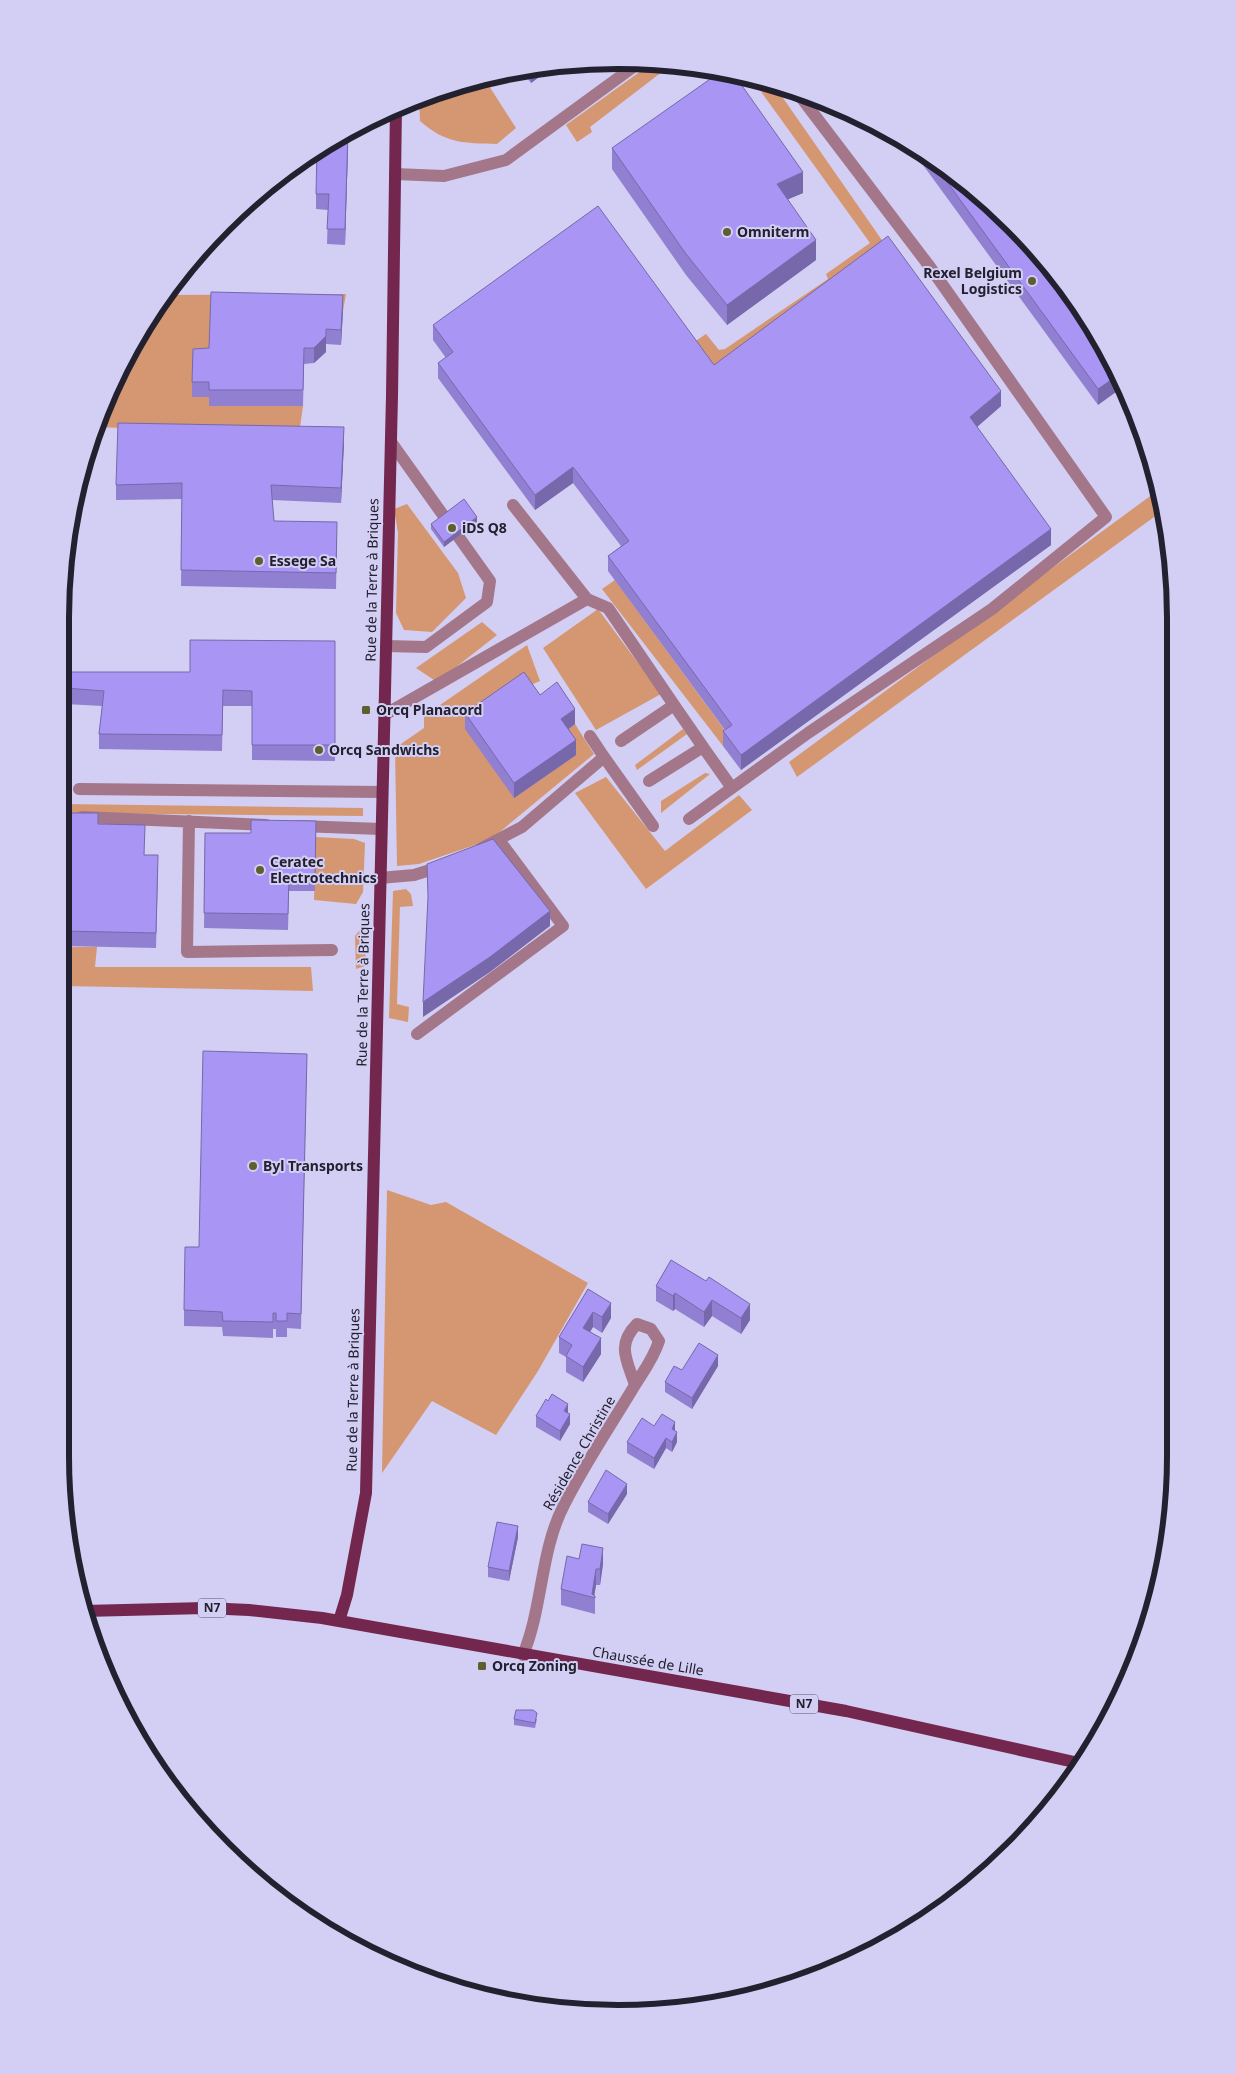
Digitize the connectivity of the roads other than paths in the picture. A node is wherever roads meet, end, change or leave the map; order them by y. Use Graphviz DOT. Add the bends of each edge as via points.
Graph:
graph roads {
  1 [pos="630,69"];
  2 [pos="804,102"];
  3 [pos="396,116"];
  4 [pos="394,174"];
  5 [pos="390,442"];
  6 [pos="513,505"];
  7 [pos="587,599"];
  8 [pos="386,646"];
  9 [pos="674,705"];
  10 [pos="384,715"];
  11 [pos="590,736"];
  12 [pos="621,741"];
  13 [pos="703,747"];
  14 [pos="604,757"];
  15 [pos="649,781"];
  16 [pos="732,788"];
  17 [pos="79,789"];
  18 [pos="382,792"];
  19 [pos="72,817"];
  20 [pos="689,819"];
  21 [pos="189,821"];
  22 [pos="653,826"];
  23 [pos="381,829"];
  24 [pos="499,840"];
  25 [pos="472,853"];
  26 [pos="455,862"];
  27 [pos="380,878"];
  28 [pos="332,950"];
  29 [pos="417,1034"];
  30 [pos="635,1385"];
  31 [pos="91,1611"];
  32 [pos="339,1621"];
  33 [pos="523,1654"];
  34 [pos="1074,1762"];
  1 -- 4 [label="street" via="506,160 444,176"];
  2 -- 16 [label="street" via="930,267 1106,517 992,609"];
  3 -- 4 [label="main road, Rue de la Terre à Briques"];
  4 -- 5 [label="main road, Rue de la Terre à Briques"];
  5 -- 8 [label="main road, Rue de la Terre à Briques"];
  5 -- 8 [label="street" via="490,582 487,602 426,647"];
  6 -- 7 [label="street"];
  7 -- 9 [label="street" via="608,608"];
  7 -- 10 [label="street"];
  8 -- 10 [label="main road, Rue de la Terre à Briques"];
  9 -- 12 [label="street"];
  9 -- 13 [label="street"];
  10 -- 18 [label="main road, Rue de la Terre à Briques"];
  11 -- 14 [label="street"];
  13 -- 15 [label="street"];
  13 -- 16 [label="street"];
  14 -- 22 [label="street"];
  14 -- 24 [label="street" via="522,827"];
  16 -- 20 [label="street"];
  17 -- 18 [label="street"];
  18 -- 23 [label="main road, Rue de la Terre à Briques"];
  19 -- 21 [label="street"];
  21 -- 23 [label="street"];
  21 -- 28 [label="street" via="188,952"];
  23 -- 27 [label="main road, Rue de la Terre à Briques"];
  24 -- 25 [label="street"];
  24 -- 29 [label="street" via="563,926"];
  26 -- 27 [label="street" via="414,875"];
  27 -- 32 [label="main road, Rue de la Terre à Briques" via="366,1492 347,1595"];
  30 -- 33 [label="street, Résidence Christine" via="563,1505 552,1534 534,1622"];
  31 -- 32 [label="main road, Chaussée de Lille / N7" via="240,1610"];
  32 -- 33 [label="main road, Chaussée de Lille / N7"];
  33 -- 34 [label="main road, Chaussée de Lille / N7" via="846,1711"];
}
